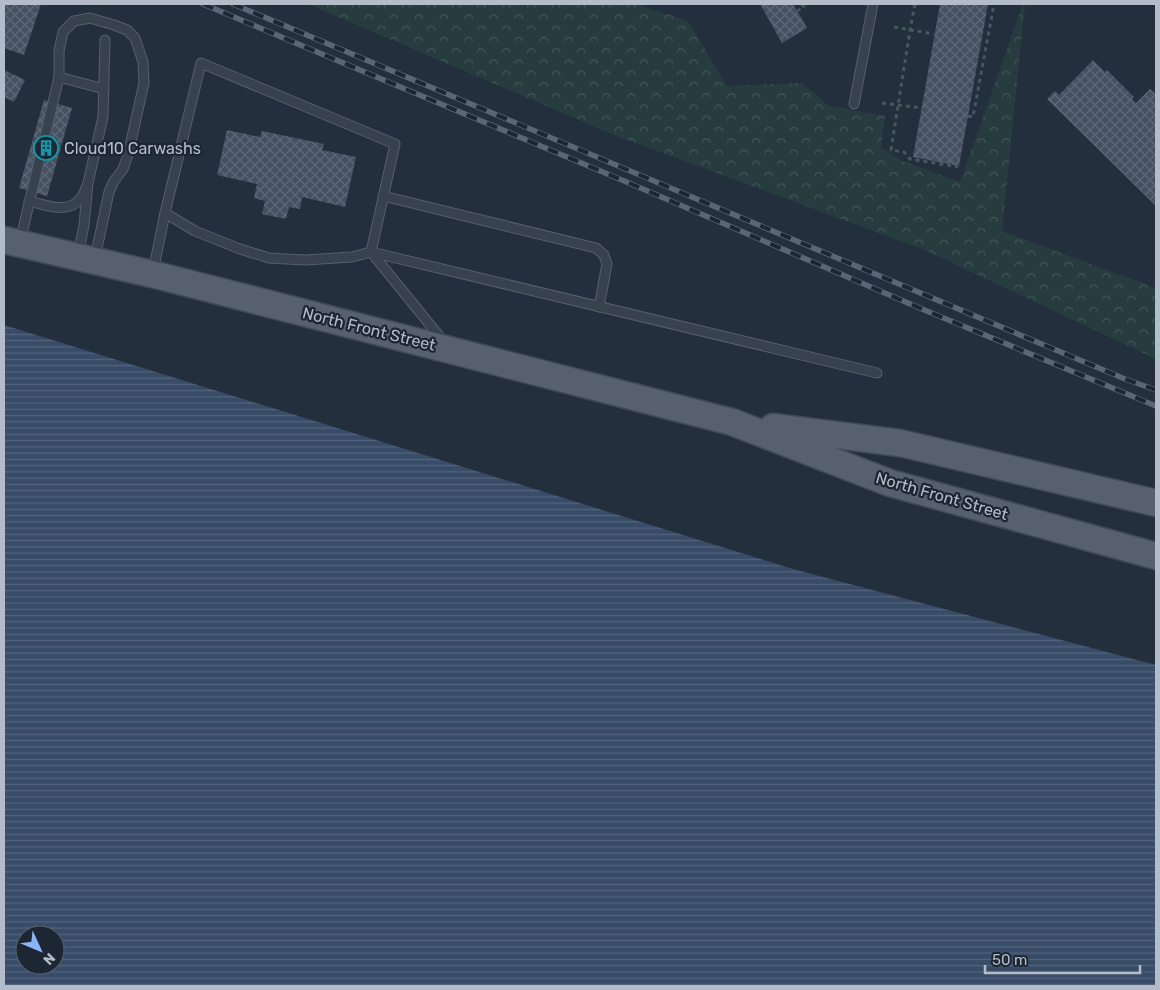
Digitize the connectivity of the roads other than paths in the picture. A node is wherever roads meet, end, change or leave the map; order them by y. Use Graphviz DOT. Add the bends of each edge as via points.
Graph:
graph roads {
  1 [pos="873,4"];
  2 [pos="106,40"];
  3 [pos="59,78"];
  4 [pos="104,89"];
  5 [pos="854,104"];
  6 [pos="88,183"];
  7 [pos="384,196"];
  8 [pos="29,201"];
  9 [pos="165,213"];
  10 [pos="12,242"];
  11 [pos="371,252"];
  12 [pos="86,259"];
  13 [pos="152,274"];
  14 [pos="599,306"];
  15 [pos="450,350"];
  16 [pos="877,373"];
  17 [pos="732,422"];
  18 [pos="1156,503"];
  19 [pos="1156,556"];
  1 -- 5 [label="lane"];
  2 -- 4 [label="lane"];
  3 -- 4 [label="lane"];
  3 -- 8 [label="lane"];
  3 -- 12 [label="lane" via="63,32 74,21 90,18 114,24 135,38 144,83 128,155 108,192"];
  4 -- 6 [label="lane" via="103,118"];
  6 -- 8 [label="lane" via="74,205 62,208"];
  6 -- 12 [label="lane" via="84,226"];
  7 -- 9 [label="lane" via="395,144 201,63"];
  7 -- 11 [label="lane"];
  7 -- 14 [label="lane" via="596,248 604,255 607,264"];
  8 -- 10 [label="lane"];
  9 -- 11 [label="lane" via="195,231 269,258 305,260 352,257"];
  9 -- 13 [label="lane"];
  10 -- 12 [label="main road, North Front Street"];
  11 -- 14 [label="lane"];
  11 -- 15 [label="lane"];
  12 -- 13 [label="main road, North Front Street"];
  13 -- 15 [label="main road, North Front Street"];
  14 -- 16 [label="lane"];
  15 -- 17 [label="main road, North Front Street"];
  17 -- 18 [label="main road, North Front Street" via="900,443"];
  17 -- 19 [label="main road, North Front Street" via="890,483"];
}
